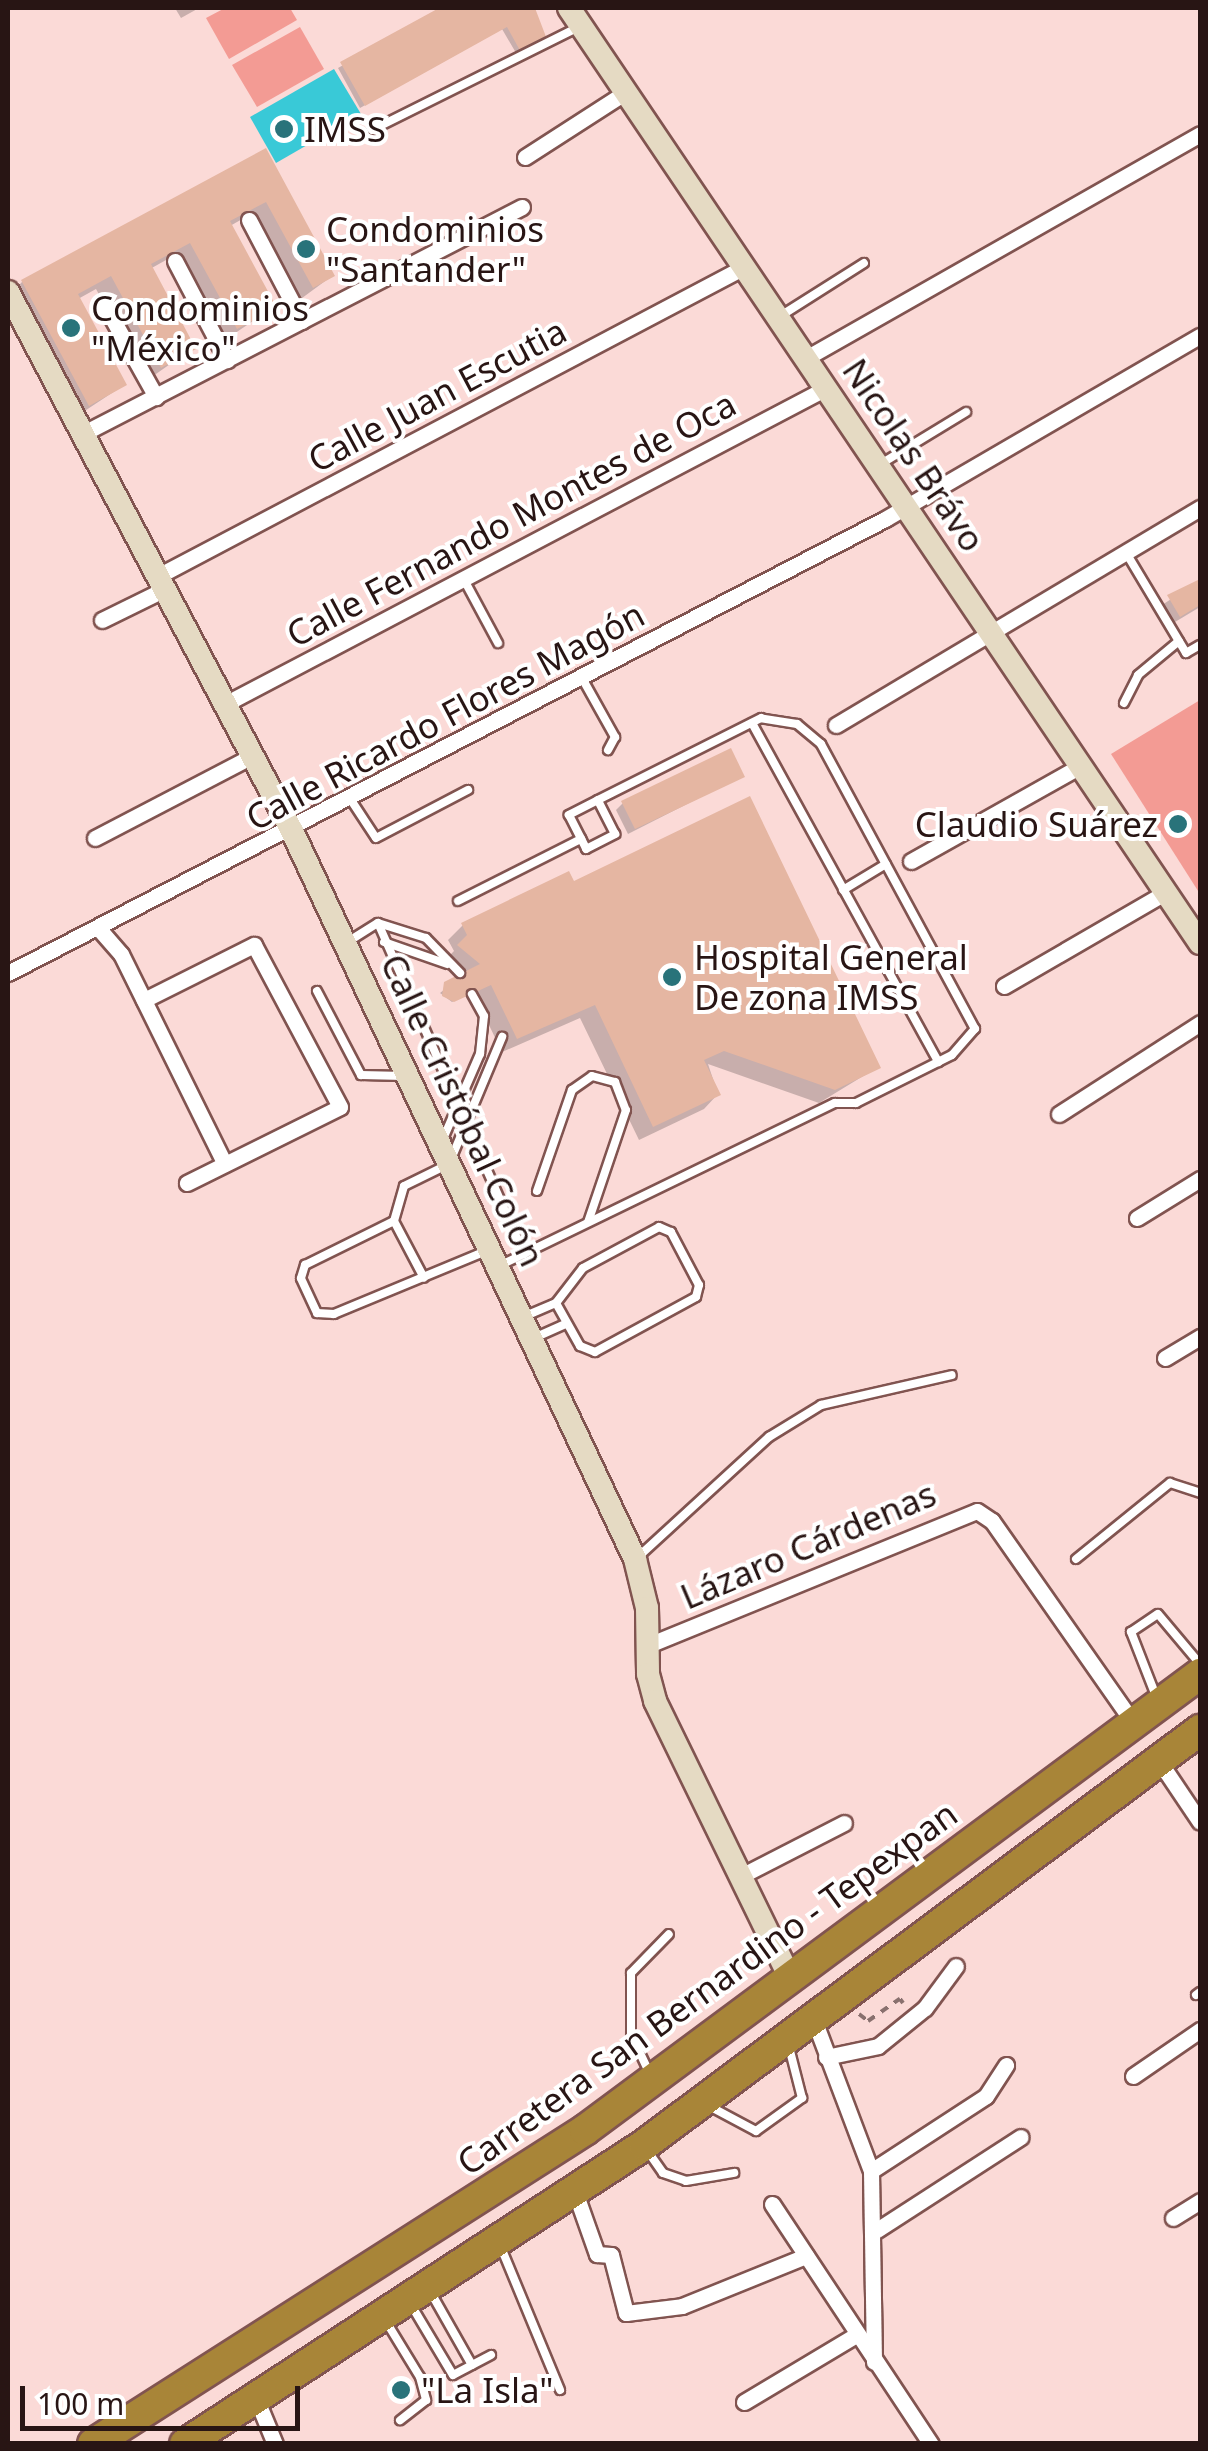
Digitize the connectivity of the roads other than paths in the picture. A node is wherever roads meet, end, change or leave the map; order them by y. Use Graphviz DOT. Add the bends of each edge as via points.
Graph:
graph roads {
  1 [pos="575,17"];
  2 [pos="626,92"];
  3 [pos="372,130"];
  4 [pos="1200,134"];
  5 [pos="525,157"];
  6 [pos="522,207"];
  7 [pos="249,220"];
  8 [pos="176,261"];
  9 [pos="864,262"];
  10 [pos="744,267"];
  11 [pos="8,292"];
  12 [pos="103,302"];
  13 [pos="778,317"];
  14 [pos="302,320"];
  15 [pos="1200,336"];
  16 [pos="806,358"];
  17 [pos="227,360"];
  18 [pos="826,388"];
  19 [pos="156,396"];
  20 [pos="966,412"];
  21 [pos="82,434"];
  22 [pos="879,465"];
  23 [pos="906,505"];
  24 [pos="1200,508"];
  25 [pos="1125,551"];
  26 [pos="463,578"];
  27 [pos="161,582"];
  28 [pos="102,620"];
  29 [pos="992,632"];
  30 [pos="1179,642"];
  31 [pos="498,643"];
  32 [pos="1200,645"];
  33 [pos="582,678"];
  34 [pos="1124,703"];
  35 [pos="224,704"];
  36 [pos="752,723"];
  37 [pos="836,725"];
  38 [pos="608,750"];
  39 [pos="252,756"];
  40 [pos="1082,765"];
  41 [pos="468,790"];
  42 [pos="351,800"];
  43 [pos="598,800"];
  44 [pos="292,832"];
  45 [pos="94,838"];
  46 [pos="581,839"];
  47 [pos="911,861"];
  48 [pos="886,864"];
  49 [pos="844,890"];
  50 [pos="1166,892"];
  51 [pos="458,901"];
  52 [pos="378,923"];
  53 [pos="100,930"];
  54 [pos="346,942"];
  55 [pos="384,942"];
  56 [pos="1200,943"];
  57 [pos="447,964"];
  58 [pos="8,973"];
  59 [pos="460,973"];
  60 [pos="1004,986"];
  61 [pos="317,990"];
  62 [pos="472,994"];
  63 [pos="144,1000"];
  64 [pos="1200,1023"];
  65 [pos="502,1037"];
  66 [pos="938,1062"];
  67 [pos="408,1075"];
  68 [pos="457,1112"];
  69 [pos="1059,1114"];
  70 [pos="466,1132"];
  71 [pos="445,1154"];
  72 [pos="225,1164"];
  73 [pos="1200,1179"];
  74 [pos="187,1183"];
  75 [pos="537,1191"];
  76 [pos="1137,1218"];
  77 [pos="394,1221"];
  78 [pos="588,1223"];
  79 [pos="524,1254"];
  80 [pos="494,1258"];
  81 [pos="424,1278"];
  82 [pos="556,1303"];
  83 [pos="521,1318"];
  84 [pos="566,1324"];
  85 [pos="1200,1337"];
  86 [pos="530,1340"];
  87 [pos="1165,1358"];
  88 [pos="952,1375"];
  89 [pos="1200,1493"];
  90 [pos="635,1559"];
  91 [pos="1076,1559"];
  92 [pos="646,1646"];
  93 [pos="1200,1664"];
  94 [pos="1200,1674"];
  95 [pos="1160,1704"];
  96 [pos="1134,1724"];
  97 [pos="1200,1730"];
  98 [pos="1159,1761"];
  99 [pos="1200,1822"];
  100 [pos="844,1823"];
  101 [pos="739,1877"];
  102 [pos="669,1934"];
  103 [pos="956,1966"];
  104 [pos="791,1980"];
  105 [pos="814,2020"];
  106 [pos="1200,2030"];
  107 [pos="786,2040"];
  108 [pos="826,2057"];
  109 [pos="1006,2066"];
  110 [pos="1133,2076"];
  111 [pos="653,2081"];
  112 [pos="704,2101"];
  113 [pos="1021,2137"];
  114 [pos="644,2145"];
  115 [pos="872,2171"];
  116 [pos="734,2174"];
  117 [pos="575,2192"];
  118 [pos="1200,2201"];
  119 [pos="772,2204"];
  120 [pos="1173,2218"];
  121 [pos="876,2230"];
  122 [pos="498,2241"];
  123 [pos="806,2256"];
  124 [pos="406,2301"];
  125 [pos="856,2335"];
  126 [pos="491,2355"];
  127 [pos="874,2362"];
  128 [pos="472,2366"];
  129 [pos="560,2390"];
  130 [pos="256,2398"];
  131 [pos="744,2402"];
  132 [pos="400,2420"];
  133 [pos="93,2444"];
  134 [pos="185,2444"];
  135 [pos="275,2444"];
  136 [pos="931,2444"];
  1 -- 2 [label="street, Nicolas Brávo"];
  1 -- 3 [label="lane"];
  2 -- 5 [label="street"];
  2 -- 10 [label="street, Nicolas Brávo"];
  4 -- 16 [label="street"];
  6 -- 14 [label="street"];
  7 -- 14 [label="street"];
  8 -- 17 [label="street"];
  9 -- 13 [label="lane"];
  10 -- 13 [label="street, Nicolas Brávo"];
  10 -- 27 [label="street, Calle Juan Escutia"];
  11 -- 21 [label="street, Calle Cristóbal Colón"];
  12 -- 19 [label="street"];
  13 -- 16 [label="street, Nicolas Brávo"];
  14 -- 17 [label="street"];
  15 -- 23 [label="street, Calle Ricardo Flores Magón"];
  16 -- 18 [label="street, Nicolas Brávo"];
  17 -- 19 [label="street"];
  18 -- 22 [label="street, Nicolas Brávo"];
  18 -- 26 [label="street, Calle Fernando Montes de Oca"];
  19 -- 21 [label="street"];
  20 -- 22 [label="lane"];
  21 -- 27 [label="street, Calle Cristóbal Colón"];
  22 -- 23 [label="street, Nicolas Brávo"];
  23 -- 29 [label="street, Nicolas Brávo"];
  23 -- 33 [label="street, Calle Ricardo Flores Magón"];
  24 -- 25 [label="street"];
  25 -- 29 [label="street"];
  25 -- 30 [label="lane"];
  26 -- 31 [label="lane"];
  26 -- 35 [label="street, Calle Fernando Montes de Oca"];
  27 -- 28 [label="street, Calle Juan Escutia"];
  27 -- 35 [label="street, Calle Cristóbal Colón"];
  29 -- 37 [label="street"];
  29 -- 40 [label="street, Nicolas Brávo"];
  30 -- 32 [label="lane" via="1186,653"];
  30 -- 34 [label="lane" via="1138,675"];
  33 -- 38 [label="lane" via="615,737"];
  33 -- 42 [label="street, Calle Ricardo Flores Magón"];
  35 -- 39 [label="street, Calle Cristóbal Colón"];
  36 -- 43 [label="lane"];
  36 -- 48 [label="lane" via="797,724 821,744"];
  36 -- 49 [label="lane"];
  39 -- 44 [label="street, Calle Cristóbal Colón"];
  39 -- 45 [label="street"];
  40 -- 47 [label="street"];
  40 -- 50 [label="street, Nicolas Brávo"];
  41 -- 42 [label="lane" via="376,838"];
  42 -- 44 [label="street, Calle Ricardo Flores Magón"];
  43 -- 46 [label="lane" via="568,815"];
  43 -- 46 [label="lane" via="615,834 586,849"];
  44 -- 53 [label="street, Calle Ricardo Flores Magón"];
  44 -- 54 [label="street, Calle Cristóbal Colón"];
  46 -- 51 [label="lane"];
  48 -- 49 [label="lane"];
  48 -- 66 [label="lane" via="975,1029"];
  49 -- 66 [label="lane"];
  50 -- 56 [label="street, Nicolas Brávo"];
  50 -- 60 [label="street"];
  52 -- 54 [label="lane"];
  52 -- 55 [label="lane"];
  52 -- 59 [label="lane" via="426,938"];
  53 -- 58 [label="street, Calle Ricardo Flores Magón"];
  53 -- 63 [label="street" via="121,954"];
  54 -- 67 [label="street, Calle Cristóbal Colón"];
  55 -- 57 [label="lane"];
  55 -- 68 [label="lane"];
  61 -- 67 [label="lane" via="361,1075"];
  62 -- 68 [label="lane" via="484,1016"];
  63 -- 72 [label="street"];
  63 -- 72 [label="street" via="254,946 340,1107"];
  64 -- 69 [label="street"];
  65 -- 70 [label="lane"];
  66 -- 78 [label="lane" via="856,1103 835,1103"];
  67 -- 71 [label="street, Calle Cristóbal Colón"];
  68 -- 70 [label="lane"];
  68 -- 71 [label="lane"];
  70 -- 71 [label="lane"];
  70 -- 79 [label="lane"];
  71 -- 77 [label="lane" via="404,1186"];
  71 -- 80 [label="street, Calle Cristóbal Colón"];
  72 -- 74 [label="street"];
  73 -- 76 [label="street"];
  75 -- 78 [label="lane" via="572,1090 592,1076 615,1082 626,1110"];
  77 -- 81 [label="lane"];
  77 -- 81 [label="lane" via="305,1265 301,1278 316,1313 334,1314"];
  78 -- 79 [label="lane"];
  79 -- 80 [label="lane"];
  80 -- 81 [label="lane"];
  80 -- 83 [label="street, Calle Cristóbal Colón"];
  82 -- 83 [label="lane"];
  82 -- 84 [label="lane"];
  82 -- 84 [label="lane" via="583,1268 660,1227 671,1232 699,1286 696,1297 595,1352 580,1346"];
  83 -- 86 [label="street, Calle Cristóbal Colón"];
  84 -- 86 [label="lane"];
  85 -- 87 [label="street"];
  86 -- 90 [label="street, Calle Cristóbal Colón"];
  88 -- 90 [label="lane" via="821,1405 769,1437 733,1477"];
  89 -- 91 [label="lane" via="1170,1483"];
  90 -- 92 [label="street, Calle Cristóbal Colón" via="647,1608"];
  92 -- 96 [label="street, Lázaro Cárdenas" via="958,1513 977,1511 992,1521"];
  92 -- 101 [label="street, Calle Cristóbal Colón" via="655,1701"];
  93 -- 95 [label="lane" via="1158,1614 1131,1632"];
  94 -- 95 [label="highway, Carretera San Bernardino - Tepexpan"];
  95 -- 96 [label="highway, Carretera San Bernardino - Tepexpan"];
  96 -- 104 [label="highway, Carretera San Bernardino - Tepexpan"];
  97 -- 98 [label="highway"];
  98 -- 99 [label="street"];
  98 -- 105 [label="highway"];
  100 -- 101 [label="street"];
  101 -- 104 [label="street, Calle Cristóbal Colón"];
  102 -- 111 [label="lane" via="631,1973 631,2034"];
  103 -- 108 [label="street" via="925,2008 878,2046"];
  104 -- 111 [label="highway, Carretera San Bernardino - Tepexpan"];
  105 -- 107 [label="highway"];
  105 -- 108 [label="street"];
  106 -- 110 [label="street"];
  107 -- 112 [label="highway"];
  107 -- 112 [label="lane" via="802,2098 756,2130 732,2124"];
  108 -- 115 [label="street"];
  109 -- 115 [label="street" via="986,2096"];
  111 -- 133 [label="highway, Carretera San Bernardino - Tepexpan"];
  112 -- 114 [label="highway"];
  113 -- 121 [label="street"];
  114 -- 116 [label="lane" via="663,2172 686,2181"];
  114 -- 117 [label="highway"];
  115 -- 121 [label="street"];
  117 -- 122 [label="highway"];
  117 -- 123 [label="street" via="597,2254 611,2255 626,2313 682,2306"];
  118 -- 120 [label="street"];
  119 -- 123 [label="street"];
  121 -- 127 [label="street"];
  122 -- 124 [label="highway"];
  122 -- 129 [label="lane"];
  123 -- 125 [label="street"];
  124 -- 128 [label="lane"];
  124 -- 128 [label="lane" via="453,2375"];
  124 -- 130 [label="highway"];
  124 -- 132 [label="lane" via="426,2400"];
  125 -- 127 [label="street"];
  125 -- 131 [label="street"];
  126 -- 128 [label="lane"];
  127 -- 136 [label="street"];
  130 -- 134 [label="highway"];
  130 -- 135 [label="street"];
}
